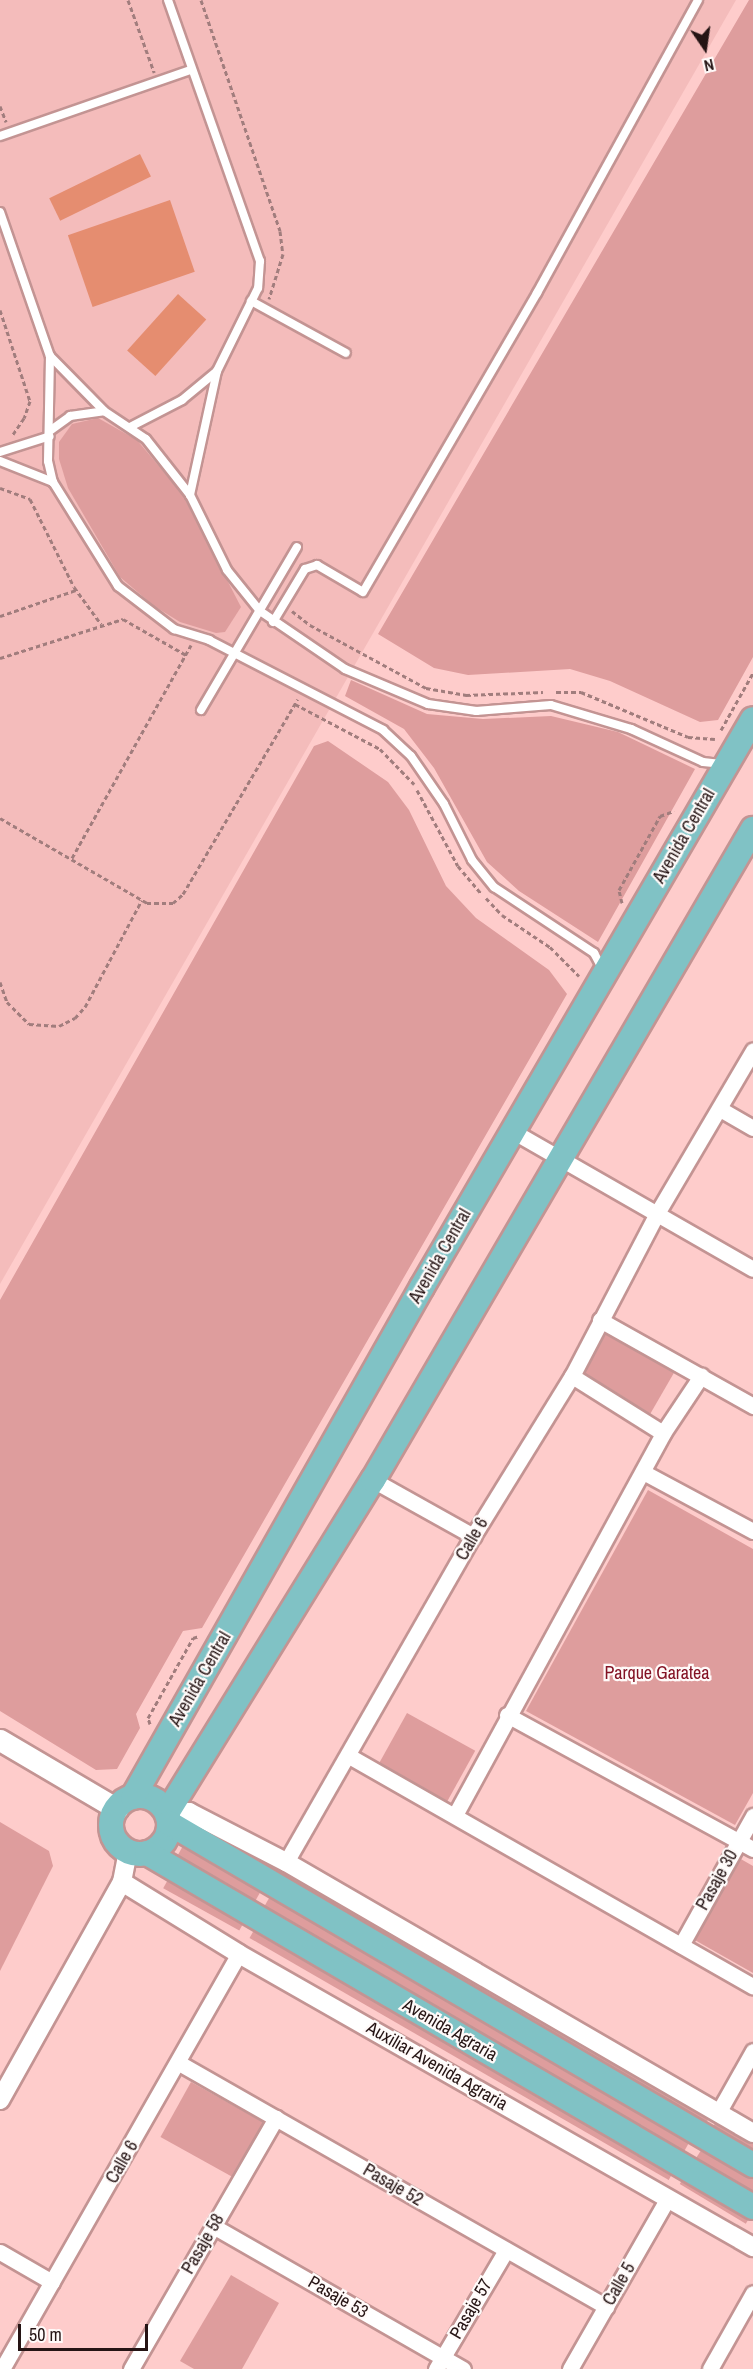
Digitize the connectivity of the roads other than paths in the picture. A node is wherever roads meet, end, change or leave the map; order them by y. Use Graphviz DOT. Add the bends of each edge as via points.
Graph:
graph roads {
  1 [pos="168,0"];
  2 [pos="698,0"];
  3 [pos="191,70"];
  4 [pos="0,136"];
  5 [pos="0,212"];
  6 [pos="251,301"];
  7 [pos="346,353"];
  8 [pos="50,356"];
  9 [pos="217,371"];
  10 [pos="104,411"];
  11 [pos="130,427"];
  12 [pos="51,433"];
  13 [pos="0,452"];
  14 [pos="0,461"];
  15 [pos="53,482"];
  16 [pos="190,495"];
  17 [pos="297,547"];
  18 [pos="260,611"];
  19 [pos="273,622"];
  20 [pos="235,653"];
  21 [pos="201,710"];
  22 [pos="753,718"];
  23 [pos="726,765"];
  24 [pos="752,834"];
  25 [pos="593,976"];
  26 [pos="753,1050"];
  27 [pos="720,1110"];
  28 [pos="753,1128"];
  29 [pos="514,1132"];
  30 [pos="561,1158"];
  31 [pos="656,1215"];
  32 [pos="753,1269"];
  33 [pos="600,1320"];
  34 [pos="572,1376"];
  35 [pos="700,1376"];
  36 [pos="753,1406"];
  37 [pos="663,1433"];
  38 [pos="643,1472"];
  39 [pos="373,1480"];
  40 [pos="753,1532"];
  41 [pos="473,1536"];
  42 [pos="507,1715"];
  43 [pos="0,1740"];
  44 [pos="349,1756"];
  45 [pos="125,1803"];
  46 [pos="455,1815"];
  47 [pos="753,1816"];
  48 [pos="168,1818"];
  49 [pos="739,1840"];
  50 [pos="753,1849"];
  51 [pos="138,1853"];
  52 [pos="286,1862"];
  53 [pos="122,1882"];
  54 [pos="681,1945"];
  55 [pos="239,1954"];
  56 [pos="753,1986"];
  57 [pos="753,2051"];
  58 [pos="179,2063"];
  59 [pos="0,2100"];
  60 [pos="718,2113"];
  61 [pos="276,2118"];
  62 [pos="753,2133"];
  63 [pos="753,2165"];
  64 [pos="668,2198"];
  65 [pos="753,2207"];
  66 [pos="213,2226"];
  67 [pos="753,2247"];
  68 [pos="506,2250"];
  69 [pos="0,2252"];
  70 [pos="52,2282"];
  71 [pos="753,2293"];
  72 [pos="606,2307"];
  73 [pos="440,2363"];
  74 [pos="2,2369"];
  75 [pos="131,2369"];
  76 [pos="463,2369"];
  77 [pos="570,2369"];
  78 [pos="710,2369"];
  1 -- 3 [label="lane"];
  2 -- 19 [label="lane" via="537,293 363,592 317,566 305,569"];
  3 -- 4 [label="lane"];
  3 -- 6 [label="lane" via="260,261 258,288"];
  5 -- 8 [label="lane"];
  6 -- 7 [label="lane"];
  6 -- 9 [label="lane"];
  8 -- 10 [label="lane"];
  8 -- 12 [label="lane"];
  9 -- 11 [label="lane" via="182,400"];
  9 -- 16 [label="lane"];
  10 -- 11 [label="lane"];
  10 -- 12 [label="lane" via="70,416"];
  11 -- 16 [label="lane" via="146,440"];
  12 -- 13 [label="lane"];
  12 -- 15 [label="lane" via="48,461"];
  14 -- 15 [label="lane"];
  15 -- 20 [label="lane" via="118,586 174,629"];
  16 -- 18 [label="lane" via="227,570"];
  17 -- 18 [label="lane"];
  18 -- 19 [label="lane"];
  18 -- 20 [label="lane"];
  19 -- 23 [label="lane" via="345,669 428,704 476,711 551,705 631,729 703,762"];
  20 -- 21 [label="lane"];
  20 -- 25 [label="lane" via="383,730 411,756 444,804 471,860 494,887 594,953"];
  22 -- 23 [label="main road, Avenida Central"];
  23 -- 25 [label="main road, Avenida Central"];
  24 -- 30 [label="main road"];
  25 -- 29 [label="main road, Avenida Central"];
  26 -- 27 [label="street, Calle 6"];
  27 -- 28 [label="street"];
  27 -- 31 [label="street, Calle 6"];
  29 -- 30 [label="street"];
  29 -- 45 [label="main road, Avenida Central"];
  30 -- 31 [label="street"];
  30 -- 39 [label="main road"];
  31 -- 32 [label="street"];
  31 -- 33 [label="street, Calle 6"];
  33 -- 34 [label="street, Calle 6"];
  33 -- 35 [label="street"];
  34 -- 37 [label="street"];
  34 -- 41 [label="street, Calle 6"];
  35 -- 36 [label="street"];
  35 -- 37 [label="street"];
  37 -- 38 [label="street"];
  38 -- 40 [label="street"];
  38 -- 42 [label="street"];
  39 -- 41 [label="street"];
  39 -- 48 [label="main road"];
  41 -- 44 [label="street, Calle 6"];
  42 -- 46 [label="street"];
  42 -- 49 [label="street"];
  43 -- 45 [label="main road"];
  44 -- 46 [label="street"];
  44 -- 52 [label="street, Calle 6"];
  45 -- 48 [label="main road" via="153,1799"];
  45 -- 51 [label="main road" via="111,1828 114,1837"];
  46 -- 54 [label="street"];
  47 -- 49 [label="street, Pasaje 30"];
  48 -- 51 [label="main road" via="164,1842"];
  48 -- 52 [label="street" via="189,1812"];
  48 -- 63 [label="main road, Avenida Agraria"];
  49 -- 50 [label="street"];
  49 -- 54 [label="street, Pasaje 30"];
  51 -- 53 [label="street"];
  51 -- 65 [label="main road, Avenida Agraria"];
  52 -- 60 [label="street"];
  53 -- 55 [label="street, Auxiliar Avenida Agraria"];
  53 -- 59 [label="street"];
  54 -- 56 [label="street"];
  55 -- 58 [label="street, Calle 6"];
  55 -- 64 [label="street, Auxiliar Avenida Agraria"];
  57 -- 60 [label="street"];
  58 -- 61 [label="street, Pasaje 52"];
  58 -- 70 [label="street, Calle 6"];
  60 -- 62 [label="street"];
  61 -- 66 [label="street, Pasaje 58"];
  61 -- 68 [label="street, Pasaje 52"];
  64 -- 67 [label="street, Auxiliar Avenida Agraria"];
  64 -- 72 [label="street, Calle 5"];
  66 -- 73 [label="street, Pasaje 53"];
  66 -- 75 [label="street, Pasaje 58"];
  68 -- 72 [label="street, Pasaje 52"];
  68 -- 73 [label="street, Pasaje 57"];
  69 -- 70 [label="street"];
  70 -- 74 [label="street, Calle 6"];
  71 -- 78 [label="street"];
  72 -- 77 [label="street, Calle 5"];
  73 -- 76 [label="street, Pasaje 53"];
}
